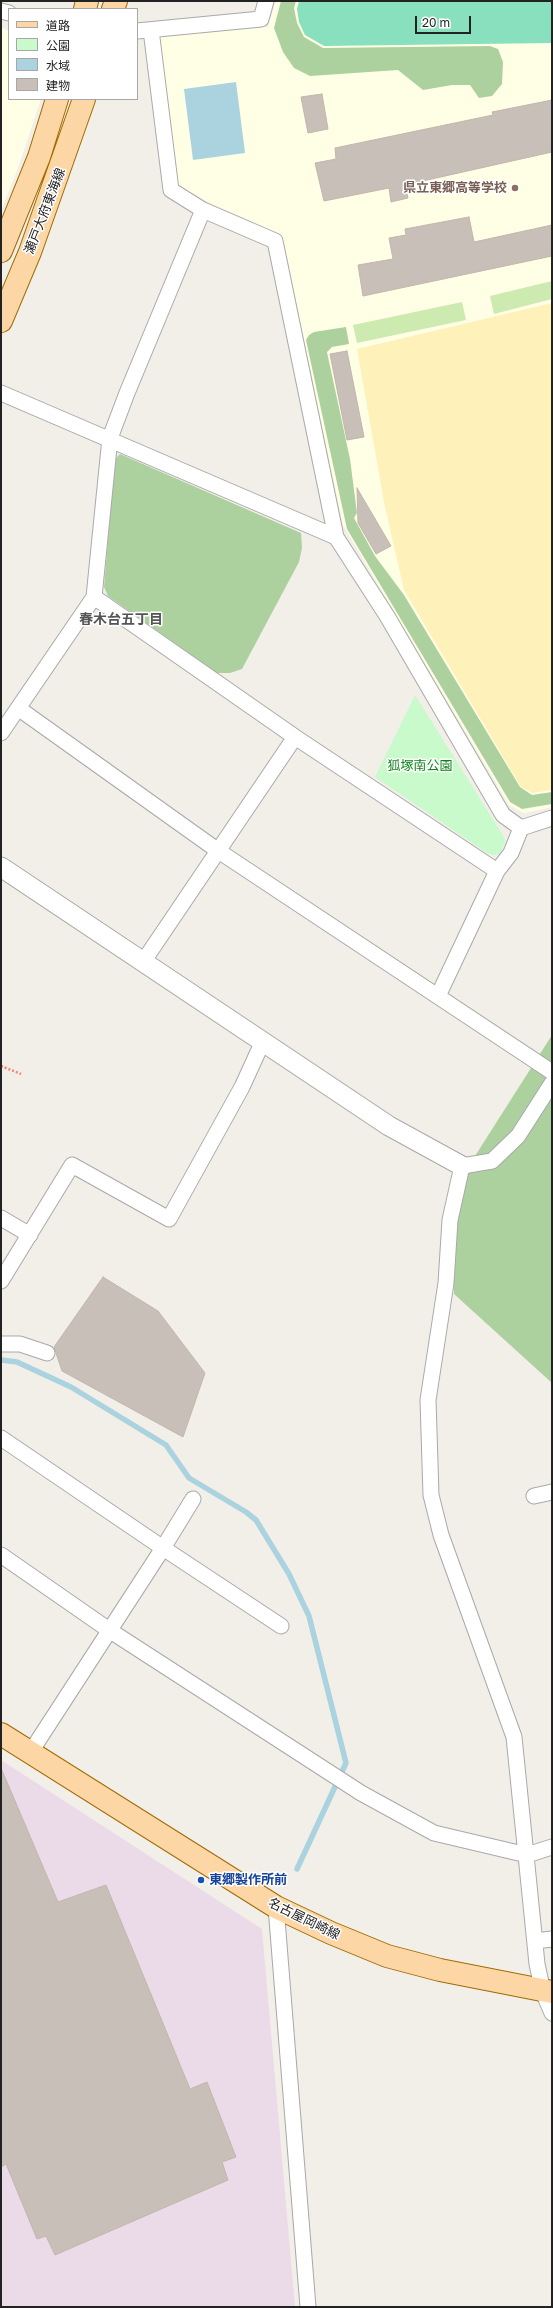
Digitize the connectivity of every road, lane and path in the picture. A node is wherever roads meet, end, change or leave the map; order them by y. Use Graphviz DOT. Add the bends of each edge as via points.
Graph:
graph roads {
  1 [pos="266,1"];
  2 [pos="144,31"];
  3 [pos="57,100"];
  4 [pos="84,100"];
  5 [pos="203,210"];
  6 [pos="1,251"];
  7 [pos="1,321"];
  8 [pos="1,393"];
  9 [pos="110,438"];
  10 [pos="336,537"];
  11 [pos="94,597"];
  12 [pos="18,708"];
  13 [pos="1,733"];
  14 [pos="295,737"];
  15 [pos="552,818"];
  16 [pos="521,828"];
  17 [pos="217,850"];
  18 [pos="1,868"];
  19 [pos="497,871"];
  20 [pos="143,962"];
  21 [pos="438,996"];
  22 [pos="263,1041"];
  23 [pos="1,1066"];
  24 [pos="552,1072"];
  25 [pos="21,1074"];
  26 [pos="552,1083"];
  27 [pos="462,1166"];
  28 [pos="1,1218"];
  29 [pos="30,1235"];
  30 [pos="2,1279"];
  31 [pos="1,1344"];
  32 [pos="47,1353"];
  33 [pos="1,1438"];
  34 [pos="552,1492"];
  35 [pos="534,1496"];
  36 [pos="194,1499"];
  37 [pos="163,1548"];
  38 [pos="1,1555"];
  39 [pos="281,1626"];
  40 [pos="109,1630"];
  41 [pos="1,1734"];
  42 [pos="30,1752"];
  43 [pos="552,1847"];
  44 [pos="528,1855"];
  45 [pos="276,1907"];
  46 [pos="552,1939"];
  47 [pos="535,1941"];
  48 [pos="548,1992"];
  49 [pos="552,2013"];
  50 [pos="308,2307"];
  1 -- 2 [label="street" via="261,19"];
  2 -- 5 [label="street" via="171,190"];
  3 -- 6 [label="main road, 瀬戸大府東海線" via="39,157"];
  4 -- 7 [label="main road, 瀬戸大府東海線" via="35,237"];
  5 -- 9 [label="street"];
  5 -- 10 [label="street" via="275,241"];
  8 -- 9 [label="street"];
  9 -- 10 [label="street"];
  9 -- 11 [label="street"];
  10 -- 16 [label="street" via="387,616 502,815"];
  11 -- 12 [label="street"];
  11 -- 14 [label="street"];
  12 -- 13 [label="street"];
  12 -- 17 [label="street"];
  14 -- 17 [label="street"];
  14 -- 19 [label="street"];
  15 -- 16 [label="street"];
  16 -- 19 [label="street" via="511,853"];
  17 -- 20 [label="street"];
  17 -- 21 [label="street"];
  18 -- 20 [label="street"];
  19 -- 21 [label="street"];
  20 -- 22 [label="street"];
  21 -- 24 [label="street"];
  22 -- 27 [label="street" via="389,1126"];
  22 -- 29 [label="street" via="242,1087 168,1219 72,1165"];
  23 -- 25 [label="path"];
  26 -- 27 [label="street" via="518,1136 492,1161"];
  27 -- 44 [label="street" via="450,1220 446,1283 428,1400 431,1495 441,1535 514,1737"];
  28 -- 29 [label="street"];
  29 -- 30 [label="street"];
  31 -- 32 [label="street" via="20,1344"];
  33 -- 37 [label="street"];
  34 -- 35 [label="street"];
  36 -- 37 [label="street"];
  37 -- 39 [label="street"];
  37 -- 40 [label="street"];
  38 -- 40 [label="street"];
  40 -- 42 [label="street"];
  40 -- 44 [label="street" via="361,1793 434,1833"];
  41 -- 42 [label="main road, 名古屋岡崎線"];
  42 -- 45 [label="main road, 名古屋岡崎線"];
  43 -- 44 [label="street"];
  44 -- 47 [label="street"];
  45 -- 48 [label="main road, 名古屋岡崎線" via="387,1956 440,1970"];
  45 -- 50 [label="street"];
  46 -- 47 [label="street"];
  47 -- 48 [label="street" via="537,1964"];
  48 -- 49 [label="street"];
}
